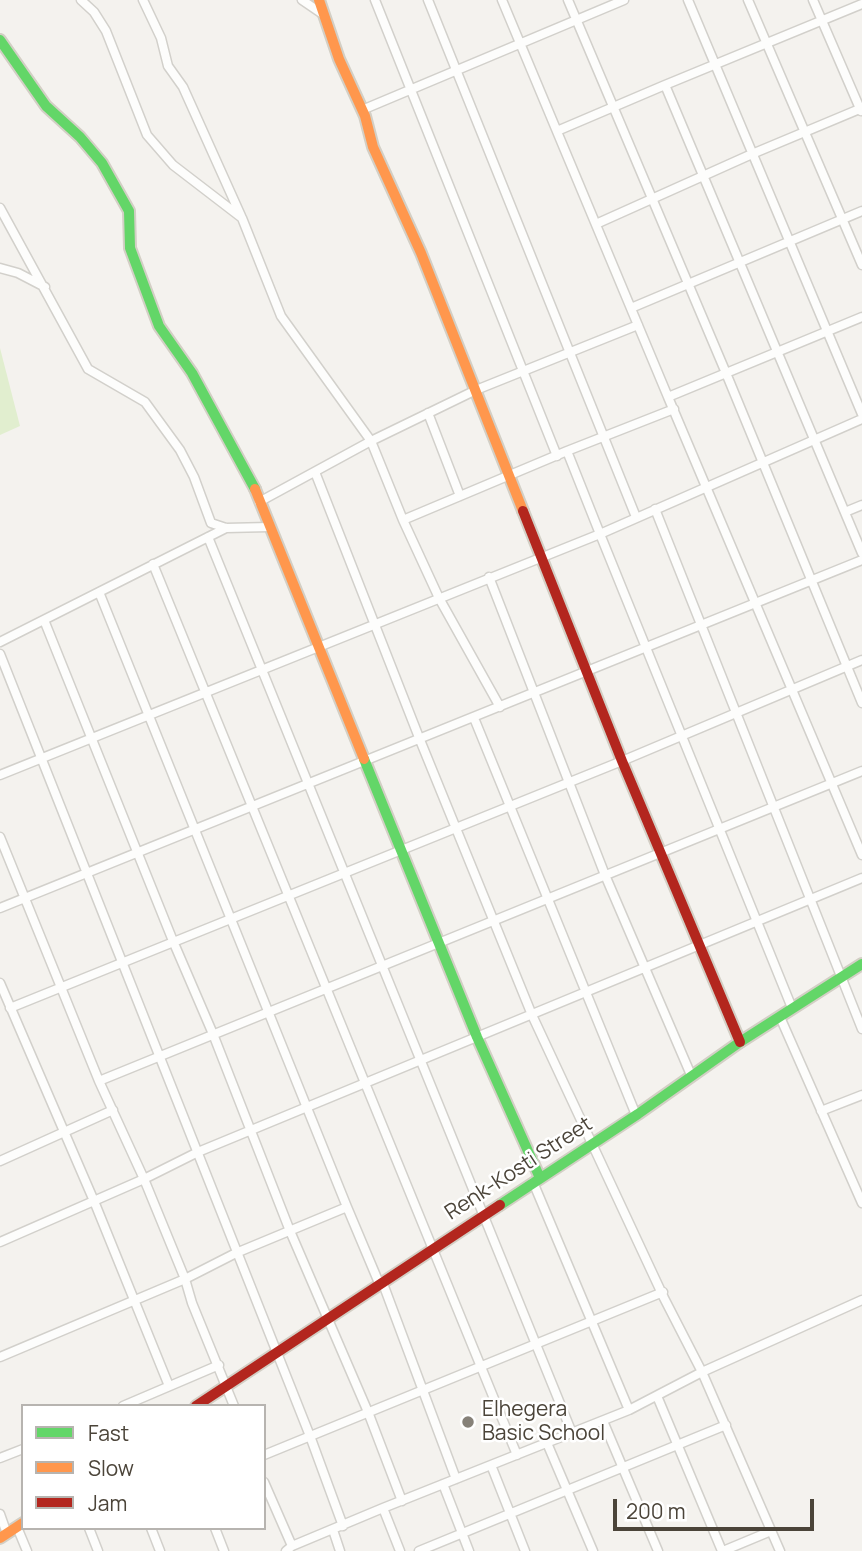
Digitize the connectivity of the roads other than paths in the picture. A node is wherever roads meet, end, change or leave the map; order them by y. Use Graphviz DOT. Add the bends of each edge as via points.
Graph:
graph roads {
  1 [pos="81,0"];
  2 [pos="143,0"];
  3 [pos="302,0"];
  4 [pos="319,0"];
  5 [pos="375,0"];
  6 [pos="428,0"];
  7 [pos="502,0"];
  8 [pos="568,0"];
  9 [pos="624,0"];
  10 [pos="688,0"];
  11 [pos="748,0"];
  12 [pos="813,0"];
  13 [pos="862,4"];
  14 [pos="326,17"];
  15 [pos="576,21"];
  16 [pos="822,21"];
  17 [pos="0,40"];
  18 [pos="767,44"];
  19 [pos="521,45"];
  20 [pos="715,65"];
  21 [pos="457,71"];
  22 [pos="665,85"];
  23 [pos="411,90"];
  24 [pos="612,107"];
  25 [pos="362,110"];
  26 [pos="861,110"];
  27 [pos="556,131"];
  28 [pos="805,132"];
  29 [pos="752,154"];
  30 [pos="703,176"];
  31 [pos="651,199"];
  32 [pos="0,208"];
  33 [pos="862,211"];
  34 [pos="242,218"];
  35 [pos="842,219"];
  36 [pos="596,224"];
  37 [pos="789,242"];
  38 [pos="739,263"];
  39 [pos="862,265"];
  40 [pos="0,268"];
  41 [pos="688,285"];
  42 [pos="45,287"];
  43 [pos="631,308"];
  44 [pos="862,317"];
  45 [pos="638,325"];
  46 [pos="826,331"];
  47 [pos="569,352"];
  48 [pos="776,352"];
  49 [pos="523,371"];
  50 [pos="726,373"];
  51 [pos="476,390"];
  52 [pos="668,397"];
  53 [pos="674,409"];
  54 [pos="428,413"];
  55 [pos="862,417"];
  56 [pos="604,437"];
  57 [pos="814,439"];
  58 [pos="371,441"];
  59 [pos="567,451"];
  60 [pos="556,456"];
  61 [pos="762,462"];
  62 [pos="315,472"];
  63 [pos="510,475"];
  64 [pos="706,486"];
  65 [pos="460,496"];
  66 [pos="259,502"];
  67 [pos="862,505"];
  68 [pos="655,509"];
  69 [pos="845,512"];
  70 [pos="636,517"];
  71 [pos="403,520"];
  72 [pos="269,527"];
  73 [pos="226,528"];
  74 [pos="600,534"];
  75 [pos="208,537"];
  76 [pos="862,553"];
  77 [pos="542,557"];
  78 [pos="862,560"];
  79 [pos="153,564"];
  80 [pos="489,577"];
  81 [pos="812,581"];
  82 [pos="99,592"];
  83 [pos="439,598"];
  84 [pos="756,605"];
  85 [pos="44,620"];
  86 [pos="375,624"];
  87 [pos="701,627"];
  88 [pos="0,642"];
  89 [pos="318,647"];
  90 [pos="646,649"];
  91 [pos="0,654"];
  92 [pos="862,660"];
  93 [pos="847,667"];
  94 [pos="261,669"];
  95 [pos="586,672"];
  96 [pos="792,690"];
  97 [pos="206,691"];
  98 [pos="534,693"];
  99 [pos="862,704"];
  100 [pos="500,707"];
  101 [pos="736,713"];
  102 [pos="148,714"];
  103 [pos="474,718"];
  104 [pos="681,736"];
  105 [pos="90,738"];
  106 [pos="420,740"];
  107 [pos="42,757"];
  108 [pos="622,761"];
  109 [pos="365,762"];
  110 [pos="862,771"];
  111 [pos="0,775"];
  112 [pos="568,782"];
  113 [pos="832,783"];
  114 [pos="308,785"];
  115 [pos="510,806"];
  116 [pos="772,806"];
  117 [pos="253,807"];
  118 [pos="455,828"];
  119 [pos="718,829"];
  120 [pos="194,831"];
  121 [pos="0,836"];
  122 [pos="400,850"];
  123 [pos="660,853"];
  124 [pos="137,854"];
  125 [pos="862,855"];
  126 [pos="344,872"];
  127 [pos="88,874"];
  128 [pos="605,875"];
  129 [pos="862,878"];
  130 [pos="288,895"];
  131 [pos="547,898"];
  132 [pos="24,899"];
  133 [pos="809,900"];
  134 [pos="0,908"];
  135 [pos="230,918"];
  136 [pos="494,920"];
  137 [pos="755,921"];
  138 [pos="173,941"];
  139 [pos="438,943"];
  140 [pos="698,946"];
  141 [pos="122,962"];
  142 [pos="862,964"];
  143 [pos="380,966"];
  144 [pos="643,968"];
  145 [pos="841,977"];
  146 [pos="0,983"];
  147 [pos="60,986"];
  148 [pos="326,988"];
  149 [pos="585,992"];
  150 [pos="10,1008"];
  151 [pos="792,1008"];
  152 [pos="268,1012"];
  153 [pos="532,1014"];
  154 [pos="780,1017"];
  155 [pos="862,1029"];
  156 [pos="213,1034"];
  157 [pos="477,1037"];
  158 [pos="740,1042"];
  159 [pos="158,1056"];
  160 [pos="419,1061"];
  161 [pos="691,1075"];
  162 [pos="99,1081"];
  163 [pos="364,1084"];
  164 [pos="862,1095"];
  165 [pos="306,1108"];
  166 [pos="113,1110"];
  167 [pos="821,1111"];
  168 [pos="636,1115"];
  169 [pos="250,1131"];
  170 [pos="63,1133"];
  171 [pos="593,1143"];
  172 [pos="198,1152"];
  173 [pos="0,1161"];
  174 [pos="144,1180"];
  175 [pos="536,1180"];
  176 [pos="94,1201"];
  177 [pos="862,1203"];
  178 [pos="346,1207"];
  179 [pos="482,1216"];
  180 [pos="290,1231"];
  181 [pos="0,1242"];
  182 [pos="433,1248"];
  183 [pos="236,1253"];
  184 [pos="185,1279"];
  185 [pos="381,1282"];
  186 [pos="663,1292"];
  187 [pos="862,1300"];
  188 [pos="134,1301"];
  189 [pos="328,1318"];
  190 [pos="593,1321"];
  191 [pos="535,1345"];
  192 [pos="277,1352"];
  193 [pos="0,1357"];
  194 [pos="219,1365"];
  195 [pos="481,1366"];
  196 [pos="702,1371"];
  197 [pos="227,1385"];
  198 [pos="169,1386"];
  199 [pos="424,1390"];
  200 [pos="657,1396"];
  201 [pos="128,1404"];
  202 [pos="199,1404"];
  203 [pos="233,1404"];
  204 [pos="629,1410"];
  205 [pos="369,1412"];
  206 [pos="603,1421"];
  207 [pos="726,1425"];
  208 [pos="572,1433"];
  209 [pos="310,1436"];
  210 [pos="547,1443"];
  211 [pos="678,1445"];
  212 [pos="21,1450"];
  213 [pos="266,1454"];
  214 [pos="517,1455"];
  215 [pos="0,1458"];
  216 [pos="491,1465"];
  217 [pos="623,1468"];
  218 [pos="456,1479"];
  219 [pos="443,1484"];
  220 [pos="266,1487"];
  221 [pos="567,1491"];
  222 [pos="402,1501"];
  223 [pos="383,1508"];
  224 [pos="0,1514"];
  225 [pos="510,1514"];
  226 [pos="343,1525"];
  227 [pos="90,1530"];
  228 [pos="152,1530"];
  229 [pos="216,1530"];
  230 [pos="333,1530"];
  231 [pos="12,1531"];
  232 [pos="771,1531"];
  233 [pos="462,1534"];
  234 [pos="289,1549"];
  235 [pos="27,1551"];
  236 [pos="98,1551"];
  237 [pos="160,1551"];
  238 [pos="224,1551"];
  239 [pos="340,1551"];
  240 [pos="400,1551"];
  241 [pos="419,1551"];
  242 [pos="469,1551"];
  243 [pos="526,1551"];
  244 [pos="593,1551"];
  245 [pos="659,1551"];
  246 [pos="723,1551"];
  247 [pos="780,1551"];
  1 -- 34 [label="street" via="106,31 147,135 173,165"];
  2 -- 34 [label="street" via="168,66 183,87"];
  3 -- 14 [label="street"];
  4 -- 14 [label="street"];
  5 -- 23 [label="street"];
  6 -- 21 [label="street"];
  7 -- 19 [label="street"];
  8 -- 15 [label="street"];
  9 -- 15 [label="street"];
  10 -- 20 [label="street"];
  11 -- 18 [label="street"];
  12 -- 16 [label="street"];
  13 -- 16 [label="street"];
  14 -- 25 [label="street"];
  15 -- 19 [label="street"];
  15 -- 24 [label="street"];
  16 -- 18 [label="street"];
  16 -- 26 [label="street"];
  17 -- 66 [label="street" via="46,106 80,137 109,174 129,211 130,248 159,326 226,432"];
  18 -- 20 [label="street"];
  18 -- 28 [label="street"];
  19 -- 21 [label="street"];
  19 -- 27 [label="street"];
  20 -- 22 [label="street"];
  20 -- 29 [label="street"];
  21 -- 23 [label="street"];
  21 -- 47 [label="street"];
  22 -- 24 [label="street"];
  22 -- 30 [label="street"];
  23 -- 25 [label="street"];
  23 -- 49 [label="street"];
  24 -- 27 [label="street"];
  24 -- 31 [label="street"];
  25 -- 51 [label="street" via="373,147"];
  26 -- 28 [label="street"];
  27 -- 36 [label="street"];
  28 -- 29 [label="street"];
  28 -- 35 [label="street"];
  29 -- 30 [label="street"];
  29 -- 37 [label="street"];
  30 -- 31 [label="street"];
  30 -- 38 [label="street"];
  31 -- 36 [label="street"];
  31 -- 41 [label="street"];
  32 -- 42 [label="street"];
  33 -- 35 [label="street"];
  34 -- 58 [label="street" via="281,316"];
  35 -- 37 [label="street"];
  35 -- 39 [label="street"];
  36 -- 43 [label="street"];
  37 -- 38 [label="street"];
  37 -- 46 [label="street"];
  38 -- 41 [label="street"];
  38 -- 48 [label="street"];
  40 -- 42 [label="street"];
  41 -- 43 [label="street"];
  41 -- 50 [label="street"];
  42 -- 73 [label="street" via="88,369 145,402 180,450 211,523"];
  43 -- 45 [label="street"];
  44 -- 46 [label="street"];
  45 -- 47 [label="street"];
  45 -- 52 [label="street"];
  46 -- 48 [label="street"];
  46 -- 55 [label="street"];
  47 -- 49 [label="street"];
  47 -- 56 [label="street"];
  48 -- 50 [label="street"];
  48 -- 57 [label="street"];
  49 -- 51 [label="street"];
  49 -- 60 [label="street"];
  50 -- 52 [label="street"];
  50 -- 61 [label="street"];
  51 -- 54 [label="street"];
  51 -- 63 [label="street"];
  52 -- 53 [label="street"];
  53 -- 56 [label="street"];
  53 -- 64 [label="street"];
  54 -- 58 [label="street"];
  54 -- 65 [label="street"];
  55 -- 57 [label="street"];
  56 -- 59 [label="street"];
  56 -- 70 [label="street"];
  57 -- 61 [label="street"];
  57 -- 69 [label="street"];
  58 -- 62 [label="street"];
  58 -- 71 [label="street"];
  59 -- 60 [label="street"];
  59 -- 74 [label="street"];
  60 -- 63 [label="street"];
  61 -- 64 [label="street"];
  61 -- 81 [label="street"];
  62 -- 66 [label="street"];
  62 -- 86 [label="street"];
  63 -- 65 [label="street"];
  63 -- 77 [label="street"];
  64 -- 68 [label="street"];
  64 -- 84 [label="street"];
  65 -- 71 [label="street"];
  66 -- 72 [label="street"];
  67 -- 69 [label="street"];
  68 -- 70 [label="street"];
  68 -- 87 [label="street"];
  69 -- 76 [label="street"];
  70 -- 74 [label="street"];
  71 -- 83 [label="street"];
  72 -- 73 [label="street"];
  72 -- 89 [label="street"];
  73 -- 75 [label="street"];
  74 -- 77 [label="street"];
  74 -- 90 [label="street"];
  75 -- 79 [label="street"];
  75 -- 94 [label="street"];
  77 -- 80 [label="street"];
  77 -- 95 [label="street"];
  78 -- 81 [label="street"];
  79 -- 82 [label="street"];
  79 -- 97 [label="street"];
  80 -- 83 [label="street"];
  80 -- 98 [label="street"];
  81 -- 84 [label="street"];
  81 -- 93 [label="street"];
  82 -- 85 [label="street"];
  82 -- 102 [label="street"];
  83 -- 86 [label="street"];
  83 -- 100 [label="street"];
  84 -- 87 [label="street"];
  84 -- 96 [label="street"];
  85 -- 88 [label="street"];
  85 -- 105 [label="street"];
  86 -- 89 [label="street"];
  86 -- 106 [label="street"];
  87 -- 90 [label="street"];
  87 -- 101 [label="street"];
  89 -- 94 [label="street"];
  89 -- 109 [label="street"];
  90 -- 95 [label="street"];
  90 -- 104 [label="street"];
  91 -- 107 [label="street"];
  92 -- 93 [label="street"];
  93 -- 96 [label="street"];
  93 -- 99 [label="street"];
  94 -- 97 [label="street"];
  94 -- 114 [label="street"];
  95 -- 98 [label="street"];
  95 -- 108 [label="street"];
  96 -- 101 [label="street"];
  96 -- 113 [label="street"];
  97 -- 102 [label="street"];
  97 -- 117 [label="street"];
  98 -- 100 [label="street"];
  98 -- 112 [label="street"];
  100 -- 103 [label="street"];
  101 -- 104 [label="street"];
  101 -- 116 [label="street"];
  102 -- 105 [label="street"];
  102 -- 120 [label="street"];
  103 -- 106 [label="street"];
  103 -- 115 [label="street"];
  104 -- 108 [label="street"];
  104 -- 119 [label="street"];
  105 -- 107 [label="street"];
  105 -- 124 [label="street"];
  106 -- 109 [label="street"];
  106 -- 118 [label="street"];
  107 -- 111 [label="street"];
  107 -- 127 [label="street"];
  108 -- 112 [label="street"];
  108 -- 123 [label="street"];
  109 -- 114 [label="street"];
  109 -- 122 [label="street"];
  110 -- 113 [label="street"];
  112 -- 115 [label="street"];
  112 -- 128 [label="street"];
  113 -- 116 [label="street"];
  113 -- 125 [label="street"];
  114 -- 117 [label="street"];
  114 -- 126 [label="street"];
  115 -- 118 [label="street"];
  115 -- 131 [label="street"];
  116 -- 119 [label="street"];
  116 -- 133 [label="street"];
  117 -- 120 [label="street"];
  117 -- 130 [label="street"];
  118 -- 122 [label="street"];
  118 -- 136 [label="street"];
  119 -- 123 [label="street"];
  119 -- 137 [label="street"];
  120 -- 124 [label="street"];
  120 -- 135 [label="street"];
  121 -- 132 [label="street"];
  122 -- 126 [label="street"];
  122 -- 139 [label="street"];
  123 -- 128 [label="street"];
  123 -- 140 [label="street"];
  124 -- 127 [label="street"];
  124 -- 138 [label="street"];
  126 -- 130 [label="street"];
  126 -- 143 [label="street"];
  127 -- 132 [label="street"];
  127 -- 141 [label="street"];
  128 -- 131 [label="street"];
  128 -- 144 [label="street"];
  129 -- 133 [label="street"];
  130 -- 135 [label="street"];
  130 -- 148 [label="street"];
  131 -- 136 [label="street"];
  131 -- 149 [label="street"];
  132 -- 134 [label="street"];
  132 -- 147 [label="street"];
  133 -- 137 [label="street"];
  133 -- 145 [label="street"];
  135 -- 138 [label="street"];
  135 -- 152 [label="street"];
  136 -- 139 [label="street"];
  136 -- 153 [label="street"];
  137 -- 140 [label="street"];
  137 -- 151 [label="street"];
  138 -- 141 [label="street"];
  138 -- 156 [label="street"];
  139 -- 143 [label="street"];
  139 -- 157 [label="street"];
  140 -- 144 [label="street"];
  140 -- 158 [label="street"];
  141 -- 147 [label="street"];
  141 -- 159 [label="street"];
  142 -- 145 [label="street, Renk-Kosti Street"];
  143 -- 148 [label="street"];
  143 -- 160 [label="street"];
  144 -- 149 [label="street"];
  144 -- 161 [label="street"];
  145 -- 151 [label="street, Renk-Kosti Street"];
  145 -- 155 [label="street"];
  146 -- 150 [label="street"];
  147 -- 150 [label="street"];
  147 -- 162 [label="street"];
  148 -- 152 [label="street"];
  148 -- 163 [label="street"];
  149 -- 153 [label="street"];
  149 -- 168 [label="street"];
  150 -- 170 [label="street"];
  151 -- 154 [label="street, Renk-Kosti Street"];
  152 -- 156 [label="street"];
  152 -- 165 [label="street"];
  153 -- 157 [label="street"];
  153 -- 171 [label="street"];
  154 -- 158 [label="street, Renk-Kosti Street"];
  154 -- 167 [label="street"];
  156 -- 159 [label="street"];
  156 -- 169 [label="street"];
  157 -- 160 [label="street"];
  157 -- 175 [label="street"];
  158 -- 161 [label="street, Renk-Kosti Street"];
  159 -- 162 [label="street"];
  159 -- 172 [label="street"];
  160 -- 163 [label="street"];
  160 -- 179 [label="street"];
  161 -- 168 [label="street, Renk-Kosti Street"];
  162 -- 166 [label="street"];
  163 -- 165 [label="street"];
  163 -- 182 [label="street"];
  164 -- 167 [label="street"];
  165 -- 169 [label="street"];
  165 -- 178 [label="street"];
  166 -- 170 [label="street"];
  166 -- 174 [label="street"];
  167 -- 177 [label="street"];
  168 -- 171 [label="street, Renk-Kosti Street"];
  169 -- 172 [label="street"];
  169 -- 180 [label="street"];
  170 -- 173 [label="street"];
  170 -- 176 [label="street"];
  171 -- 175 [label="street, Renk-Kosti Street"];
  171 -- 186 [label="street"];
  172 -- 174 [label="street"];
  172 -- 183 [label="street"];
  174 -- 176 [label="street"];
  174 -- 184 [label="street"];
  175 -- 179 [label="street, Renk-Kosti Street"];
  175 -- 190 [label="street"];
  176 -- 181 [label="street"];
  176 -- 188 [label="street"];
  178 -- 180 [label="street"];
  178 -- 185 [label="street"];
  179 -- 182 [label="street, Renk-Kosti Street"];
  179 -- 191 [label="street"];
  180 -- 183 [label="street"];
  180 -- 189 [label="street"];
  182 -- 185 [label="street, Renk-Kosti Street"];
  182 -- 195 [label="street"];
  183 -- 184 [label="street"];
  183 -- 192 [label="street"];
  184 -- 188 [label="street"];
  184 -- 194 [label="street"];
  185 -- 189 [label="street, Renk-Kosti Street"];
  185 -- 199 [label="street"];
  186 -- 190 [label="street"];
  186 -- 196 [label="street"];
  187 -- 196 [label="street"];
  188 -- 193 [label="street"];
  188 -- 198 [label="street"];
  189 -- 192 [label="street, Renk-Kosti Street"];
  189 -- 205 [label="street"];
  190 -- 191 [label="street"];
  190 -- 204 [label="street"];
  191 -- 195 [label="street"];
  191 -- 208 [label="street"];
  192 -- 197 [label="street, Renk-Kosti Street"];
  192 -- 209 [label="street"];
  194 -- 197 [label="street"];
  194 -- 198 [label="street"];
  195 -- 199 [label="street"];
  195 -- 214 [label="street"];
  196 -- 200 [label="street"];
  196 -- 207 [label="street"];
  197 -- 202 [label="street, Renk-Kosti Street"];
  197 -- 203 [label="street"];
  198 -- 201 [label="street"];
  199 -- 205 [label="street"];
  199 -- 218 [label="street"];
  200 -- 204 [label="street"];
  200 -- 211 [label="street"];
  204 -- 206 [label="street"];
  205 -- 209 [label="street"];
  205 -- 222 [label="street"];
  206 -- 208 [label="street"];
  206 -- 217 [label="street"];
  207 -- 211 [label="street"];
  207 -- 232 [label="street"];
  208 -- 210 [label="street"];
  209 -- 213 [label="street"];
  209 -- 226 [label="street"];
  210 -- 214 [label="street"];
  210 -- 221 [label="street"];
  211 -- 217 [label="street"];
  211 -- 246 [label="street"];
  212 -- 215 [label="street"];
  214 -- 216 [label="street"];
  216 -- 218 [label="street"];
  216 -- 225 [label="street"];
  217 -- 221 [label="street"];
  217 -- 245 [label="street"];
  218 -- 219 [label="street"];
  219 -- 222 [label="street"];
  219 -- 233 [label="street"];
  220 -- 234 [label="street"];
  221 -- 225 [label="street"];
  221 -- 244 [label="street"];
  222 -- 223 [label="street"];
  223 -- 226 [label="street"];
  223 -- 240 [label="street"];
  224 -- 231 [label="street"];
  225 -- 233 [label="street"];
  225 -- 243 [label="street"];
  226 -- 230 [label="street"];
  227 -- 236 [label="street"];
  228 -- 237 [label="street"];
  229 -- 238 [label="street"];
  230 -- 234 [label="street"];
  230 -- 239 [label="street"];
  231 -- 235 [label="street"];
  232 -- 246 [label="street"];
  232 -- 247 [label="street"];
  233 -- 241 [label="street"];
  233 -- 242 [label="street"];
}
